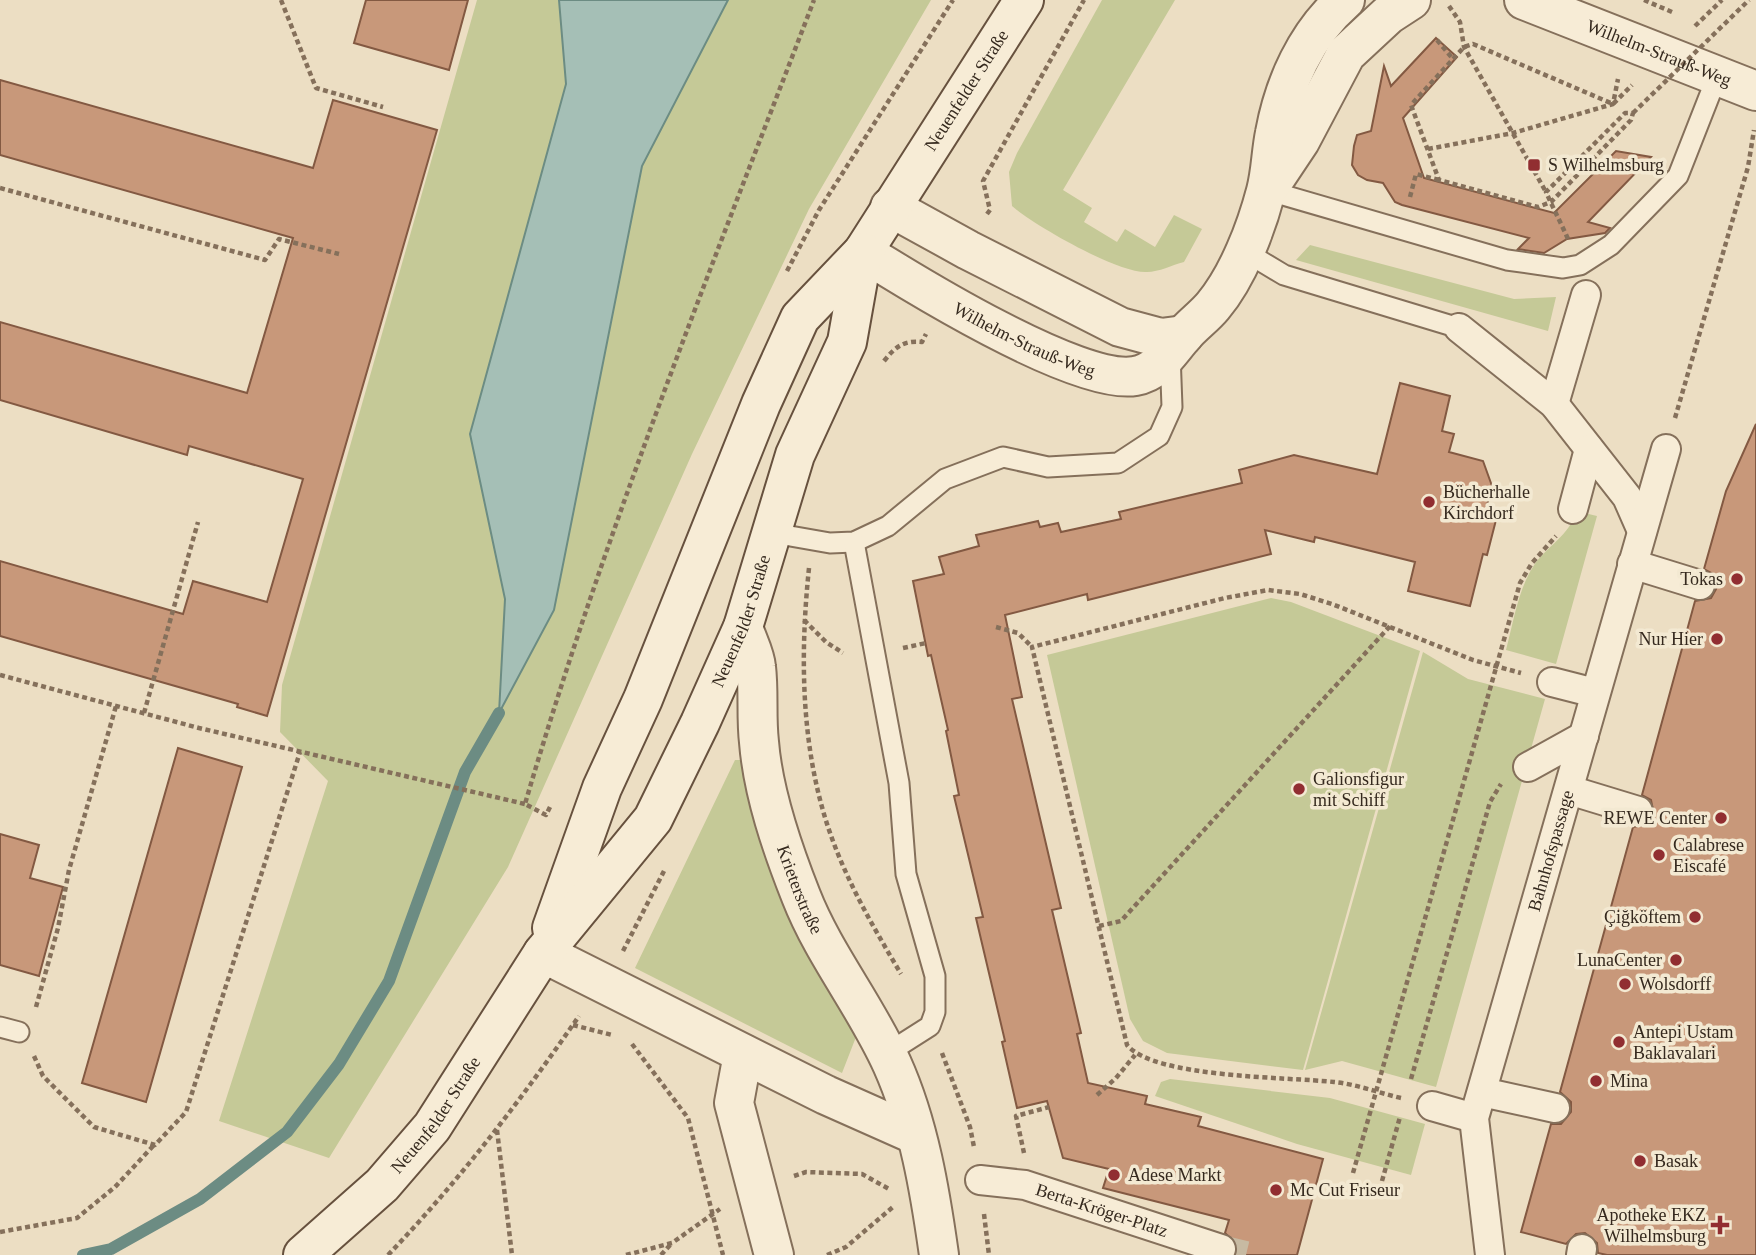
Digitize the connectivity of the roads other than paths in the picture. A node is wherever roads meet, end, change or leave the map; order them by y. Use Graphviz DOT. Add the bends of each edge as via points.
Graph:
graph roads {
  1 [pos="1024,0"];
  2 [pos="1345,0"];
  3 [pos="1411,0"];
  4 [pos="1524,0"];
  5 [pos="1718,74"];
  6 [pos="1756,91"];
  7 [pos="1266,190"];
  8 [pos="890,207"];
  9 [pos="1244,251"];
  10 [pos="863,252"];
  11 [pos="1586,296"];
  12 [pos="1459,328"];
  13 [pos="1177,344"];
  14 [pos="1554,404"];
  15 [pos="1589,449"];
  16 [pos="1665,449"];
  17 [pos="1573,509"];
  18 [pos="1642,531"];
  19 [pos="773,533"];
  20 [pos="854,542"];
  21 [pos="1632,564"];
  22 [pos="1700,585"];
  23 [pos="743,627"];
  24 [pos="1552,682"];
  25 [pos="1595,694"];
  26 [pos="1584,736"];
  27 [pos="1528,766"];
  28 [pos="1569,790"];
  29 [pos="1637,811"];
  30 [pos="543,953"];
  31 [pos="743,1054"];
  32 [pos="886,1054"];
  33 [pos="1478,1105"];
  34 [pos="1432,1106"];
  35 [pos="1555,1108"];
  36 [pos="916,1135"];
  37 [pos="980,1180"];
  38 [pos="1221,1249"];
  39 [pos="303,1255"];
  40 [pos="774,1255"];
  41 [pos="939,1255"];
  42 [pos="1490,1255"];
  1 -- 8 [label="street, Neuenfelder Straße"];
  2 -- 7 [label="street, Wilhelm-Strauß-Weg" via="1313,37 1282,99"];
  3 -- 7 [label="street, Wilhelm-Strauß-Weg" via="1346,54 1300,141"];
  4 -- 5 [label="street, Wilhelm-Strauß-Weg"];
  5 -- 6 [label="street, Wilhelm-Strauß-Weg"];
  5 -- 7 [label="lane" via="1678,177 1611,245 1580,265 1544,267 1507,260"];
  7 -- 9 [label="street, Wilhelm-Strauß-Weg"];
  8 -- 10 [label="street, Neuenfelder Straße"];
  8 -- 13 [label="street" via="1120,327"];
  9 -- 12 [label="lane" via="1284,275"];
  9 -- 13 [label="street, Wilhelm-Strauß-Weg" via="1213,307"];
  10 -- 13 [label="street, Wilhelm-Strauß-Weg" via="942,302 1093,370 1136,376 1153,369"];
  10 -- 19 [label="street, Neuenfelder Straße" via="846,342 795,455"];
  10 -- 30 [label="street, Neuenfelder Straße" via="800,318 602,788"];
  11 -- 14 [label="street"];
  12 -- 14 [label="street"];
  13 -- 20 [label="lane" via="1172,407 1159,436 1118,463 1048,467 1003,457 945,480 888,526"];
  14 -- 15 [label="street"];
  15 -- 17 [label="street"];
  15 -- 18 [label="street" via="1627,497"];
  16 -- 18 [label="street, Bahnhofspassage"];
  18 -- 21 [label="street, Bahnhofspassage"];
  19 -- 20 [label="lane" via="830,543"];
  19 -- 23 [label="street, Neuenfelder Straße"];
  20 -- 32 [label="lane" via="897,770 906,874 935,976 930,1026"];
  21 -- 22 [label="street"];
  21 -- 25 [label="street, Bahnhofspassage"];
  23 -- 30 [label="street, Neuenfelder Straße" via="653,819"];
  23 -- 32 [label="street, Krieterstraße" via="756,665 764,775 801,896"];
  24 -- 25 [label="street"];
  25 -- 26 [label="street, Bahnhofspassage"];
  26 -- 27 [label="street"];
  26 -- 28 [label="street, Bahnhofspassage"];
  28 -- 29 [label="street"];
  28 -- 33 [label="street, Bahnhofspassage"];
  30 -- 31 [label="street"];
  30 -- 39 [label="street, Neuenfelder Straße" via="432,1128 382,1185"];
  31 -- 36 [label="street"];
  31 -- 40 [label="street" via="734,1103"];
  32 -- 36 [label="street, Krieterstraße"];
  33 -- 34 [label="street"];
  33 -- 35 [label="street"];
  33 -- 42 [label="street, Bahnhofspassage"];
  36 -- 41 [label="street, Krieterstraße" via="917,1195"];
  37 -- 38 [label="street, Berta-Kröger-Platz" via="1025,1185"];
}
